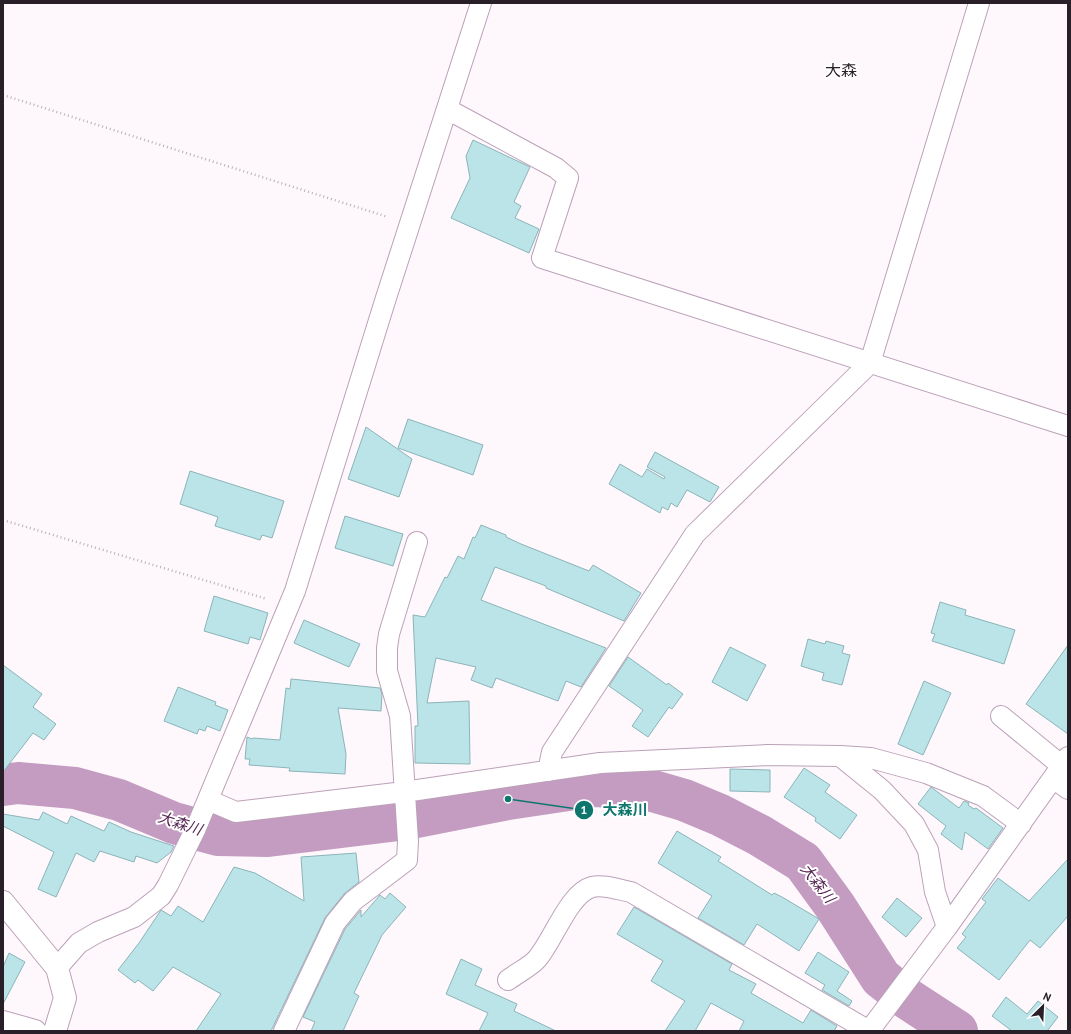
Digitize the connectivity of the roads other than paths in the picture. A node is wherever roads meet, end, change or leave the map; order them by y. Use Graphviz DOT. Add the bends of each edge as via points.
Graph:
graph roads {
  1 [pos="481,3"];
  2 [pos="979,3"];
  3 [pos="447,109"];
  4 [pos="870,363"];
  5 [pos="1068,426"];
  6 [pos="418,542"];
  7 [pos="1001,716"];
  8 [pos="840,756"];
  9 [pos="548,771"];
  10 [pos="1063,772"];
  11 [pos="404,792"];
  12 [pos="205,807"];
  13 [pos="1021,824"];
  14 [pos="3,902"];
  15 [pos="947,927"];
  16 [pos="57,968"];
  17 [pos="508,980"];
  18 [pos="3,1022"];
  19 [pos="35,1031"];
  20 [pos="54,1031"];
  21 [pos="284,1031"];
  22 [pos="869,1031"];
  1 -- 3 [label="street"];
  2 -- 4 [label="street"];
  3 -- 4 [label="street" via="556,168 568,178 542,258"];
  3 -- 12 [label="street" via="288,606"];
  4 -- 5 [label="street"];
  4 -- 9 [label="street" via="695,534 552,752"];
  6 -- 11 [label="street" via="386,648 387,671 400,716"];
  7 -- 10 [label="street"];
  8 -- 9 [label="street" via="767,755 616,762"];
  8 -- 13 [label="street" via="871,758 926,773 982,796"];
  8 -- 15 [label="street" via="882,790 914,824 928,850 935,892"];
  9 -- 11 [label="street"];
  10 -- 13 [label="street"];
  11 -- 12 [label="street" via="236,812"];
  11 -- 21 [label="street" via="407,860 353,901 335,923"];
  12 -- 16 [label="street" via="168,885 151,905 134,917 79,943"];
  13 -- 15 [label="street"];
  14 -- 16 [label="street"];
  15 -- 22 [label="street"];
  16 -- 20 [label="street" via="64,998"];
  17 -- 22 [label="street" via="537,959 569,907 583,893 592,887 610,888 631,892"];
  18 -- 19 [label="street"];
}
